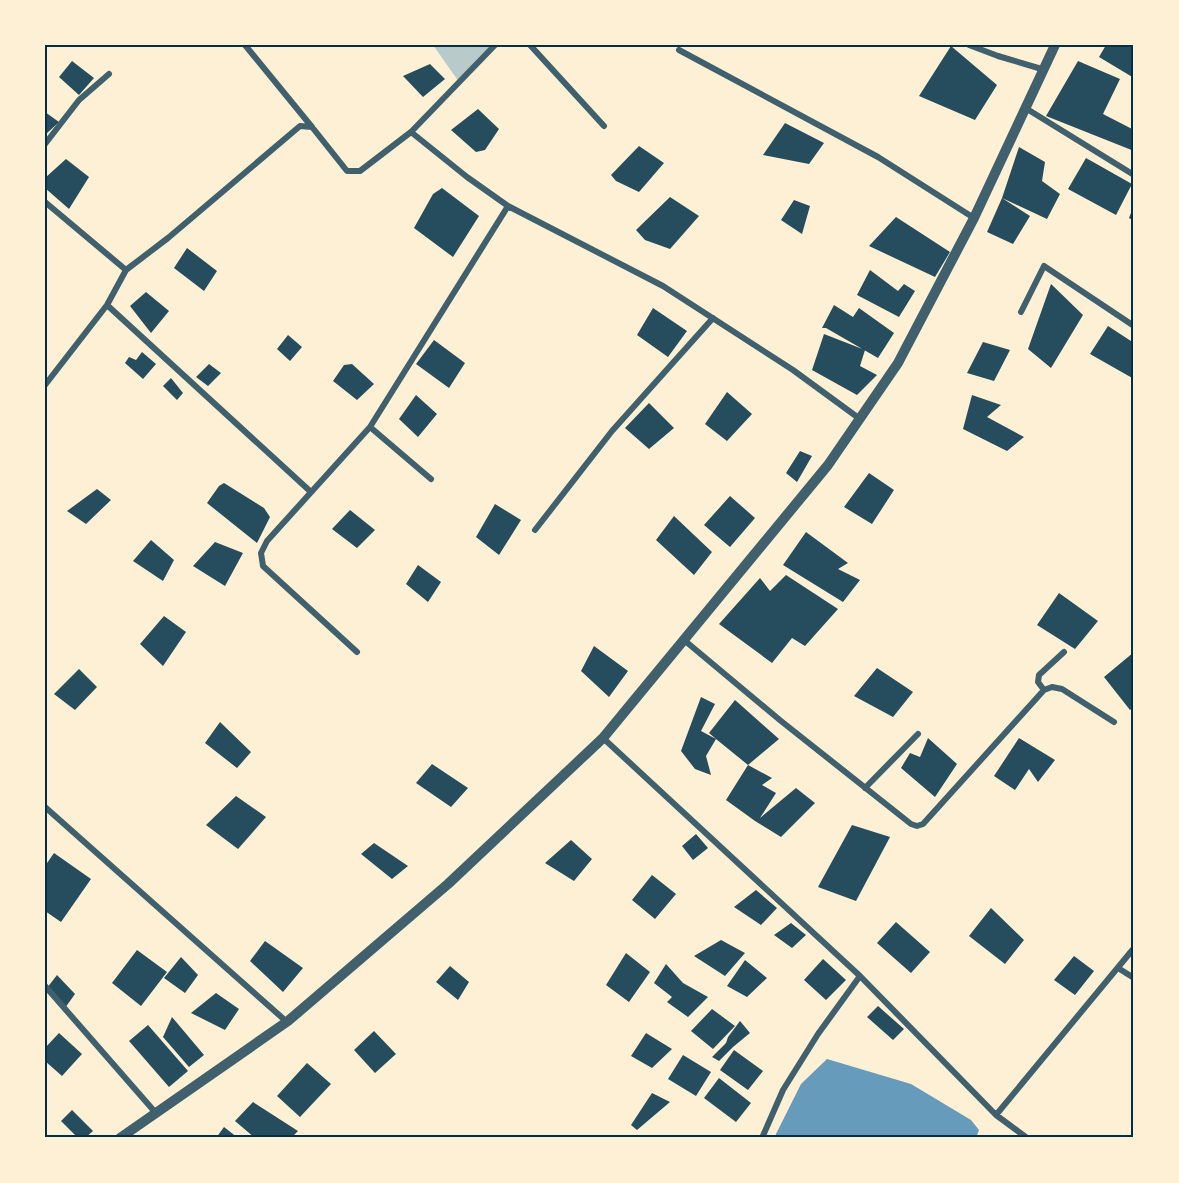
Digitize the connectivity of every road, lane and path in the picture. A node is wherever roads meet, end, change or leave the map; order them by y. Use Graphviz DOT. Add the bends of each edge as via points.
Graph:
graph roads {
  1 [pos="245,45"];
  2 [pos="495,45"];
  3 [pos="530,45"];
  4 [pos="969,45"];
  5 [pos="1055,45"];
  6 [pos="679,50"];
  7 [pos="1045,70"];
  8 [pos="109,74"];
  9 [pos="1027,109"];
  10 [pos="604,126"];
  11 [pos="312,127"];
  12 [pos="411,132"];
  13 [pos="45,144"];
  14 [pos="1134,175"];
  15 [pos="45,202"];
  16 [pos="508,206"];
  17 [pos="974,218"];
  18 [pos="126,270"];
  19 [pos="107,305"];
  20 [pos="1021,312"];
  21 [pos="714,318"];
  22 [pos="1134,326"];
  23 [pos="45,385"];
  24 [pos="860,419"];
  25 [pos="370,427"];
  26 [pos="431,479"];
  27 [pos="311,492"];
  28 [pos="535,530"];
  29 [pos="684,640"];
  30 [pos="357,652"];
  31 [pos="1064,652"];
  32 [pos="1044,690"];
  33 [pos="1114,722"];
  34 [pos="918,734"];
  35 [pos="603,738"];
  36 [pos="865,788"];
  37 [pos="45,807"];
  38 [pos="1134,948"];
  39 [pos="1118,968"];
  40 [pos="860,976"];
  41 [pos="1134,978"];
  42 [pos="45,986"];
  43 [pos="288,1021"];
  44 [pos="155,1112"];
  45 [pos="996,1115"];
  46 [pos="119,1138"];
  47 [pos="762,1138"];
  48 [pos="1027,1138"];
  1 -- 11 [label="street"];
  2 -- 12 [label="street"];
  3 -- 10 [label="street"];
  4 -- 7 [label="street"];
  5 -- 7 [label="street"];
  6 -- 17 [label="street" via="878,157"];
  7 -- 9 [label="street"];
  8 -- 13 [label="street" via="79,100"];
  9 -- 14 [label="street"];
  9 -- 17 [label="street"];
  11 -- 12 [label="street" via="347,171 360,171"];
  11 -- 18 [label="street" via="300,126"];
  12 -- 16 [label="street"];
  15 -- 18 [label="street"];
  16 -- 21 [label="street" via="663,286"];
  16 -- 25 [label="street"];
  17 -- 24 [label="street" via="898,363"];
  18 -- 19 [label="street"];
  19 -- 23 [label="street"];
  19 -- 27 [label="street"];
  20 -- 22 [label="street" via="1044,266"];
  21 -- 24 [label="street"];
  21 -- 28 [label="street" via="612,431"];
  24 -- 29 [label="street" via="828,465"];
  25 -- 26 [label="street"];
  25 -- 27 [label="street"];
  27 -- 30 [label="street" via="267,540 261,553 263,566"];
  29 -- 35 [label="street"];
  29 -- 36 [label="street"];
  31 -- 32 [label="street" via="1039,675 1038,682"];
  32 -- 33 [label="street" via="1062,689"];
  32 -- 36 [label="street" via="923,824 911,824"];
  34 -- 36 [label="street"];
  35 -- 40 [label="street"];
  35 -- 43 [label="street" via="448,884"];
  37 -- 43 [label="street"];
  38 -- 39 [label="street"];
  39 -- 41 [label="street"];
  39 -- 45 [label="street"];
  40 -- 45 [label="street"];
  40 -- 47 [label="street" via="794,1071"];
  42 -- 44 [label="street"];
  43 -- 44 [label="street"];
  43 -- 46 [label="street"];
  44 -- 46 [label="street"];
  45 -- 48 [label="street"];
}
